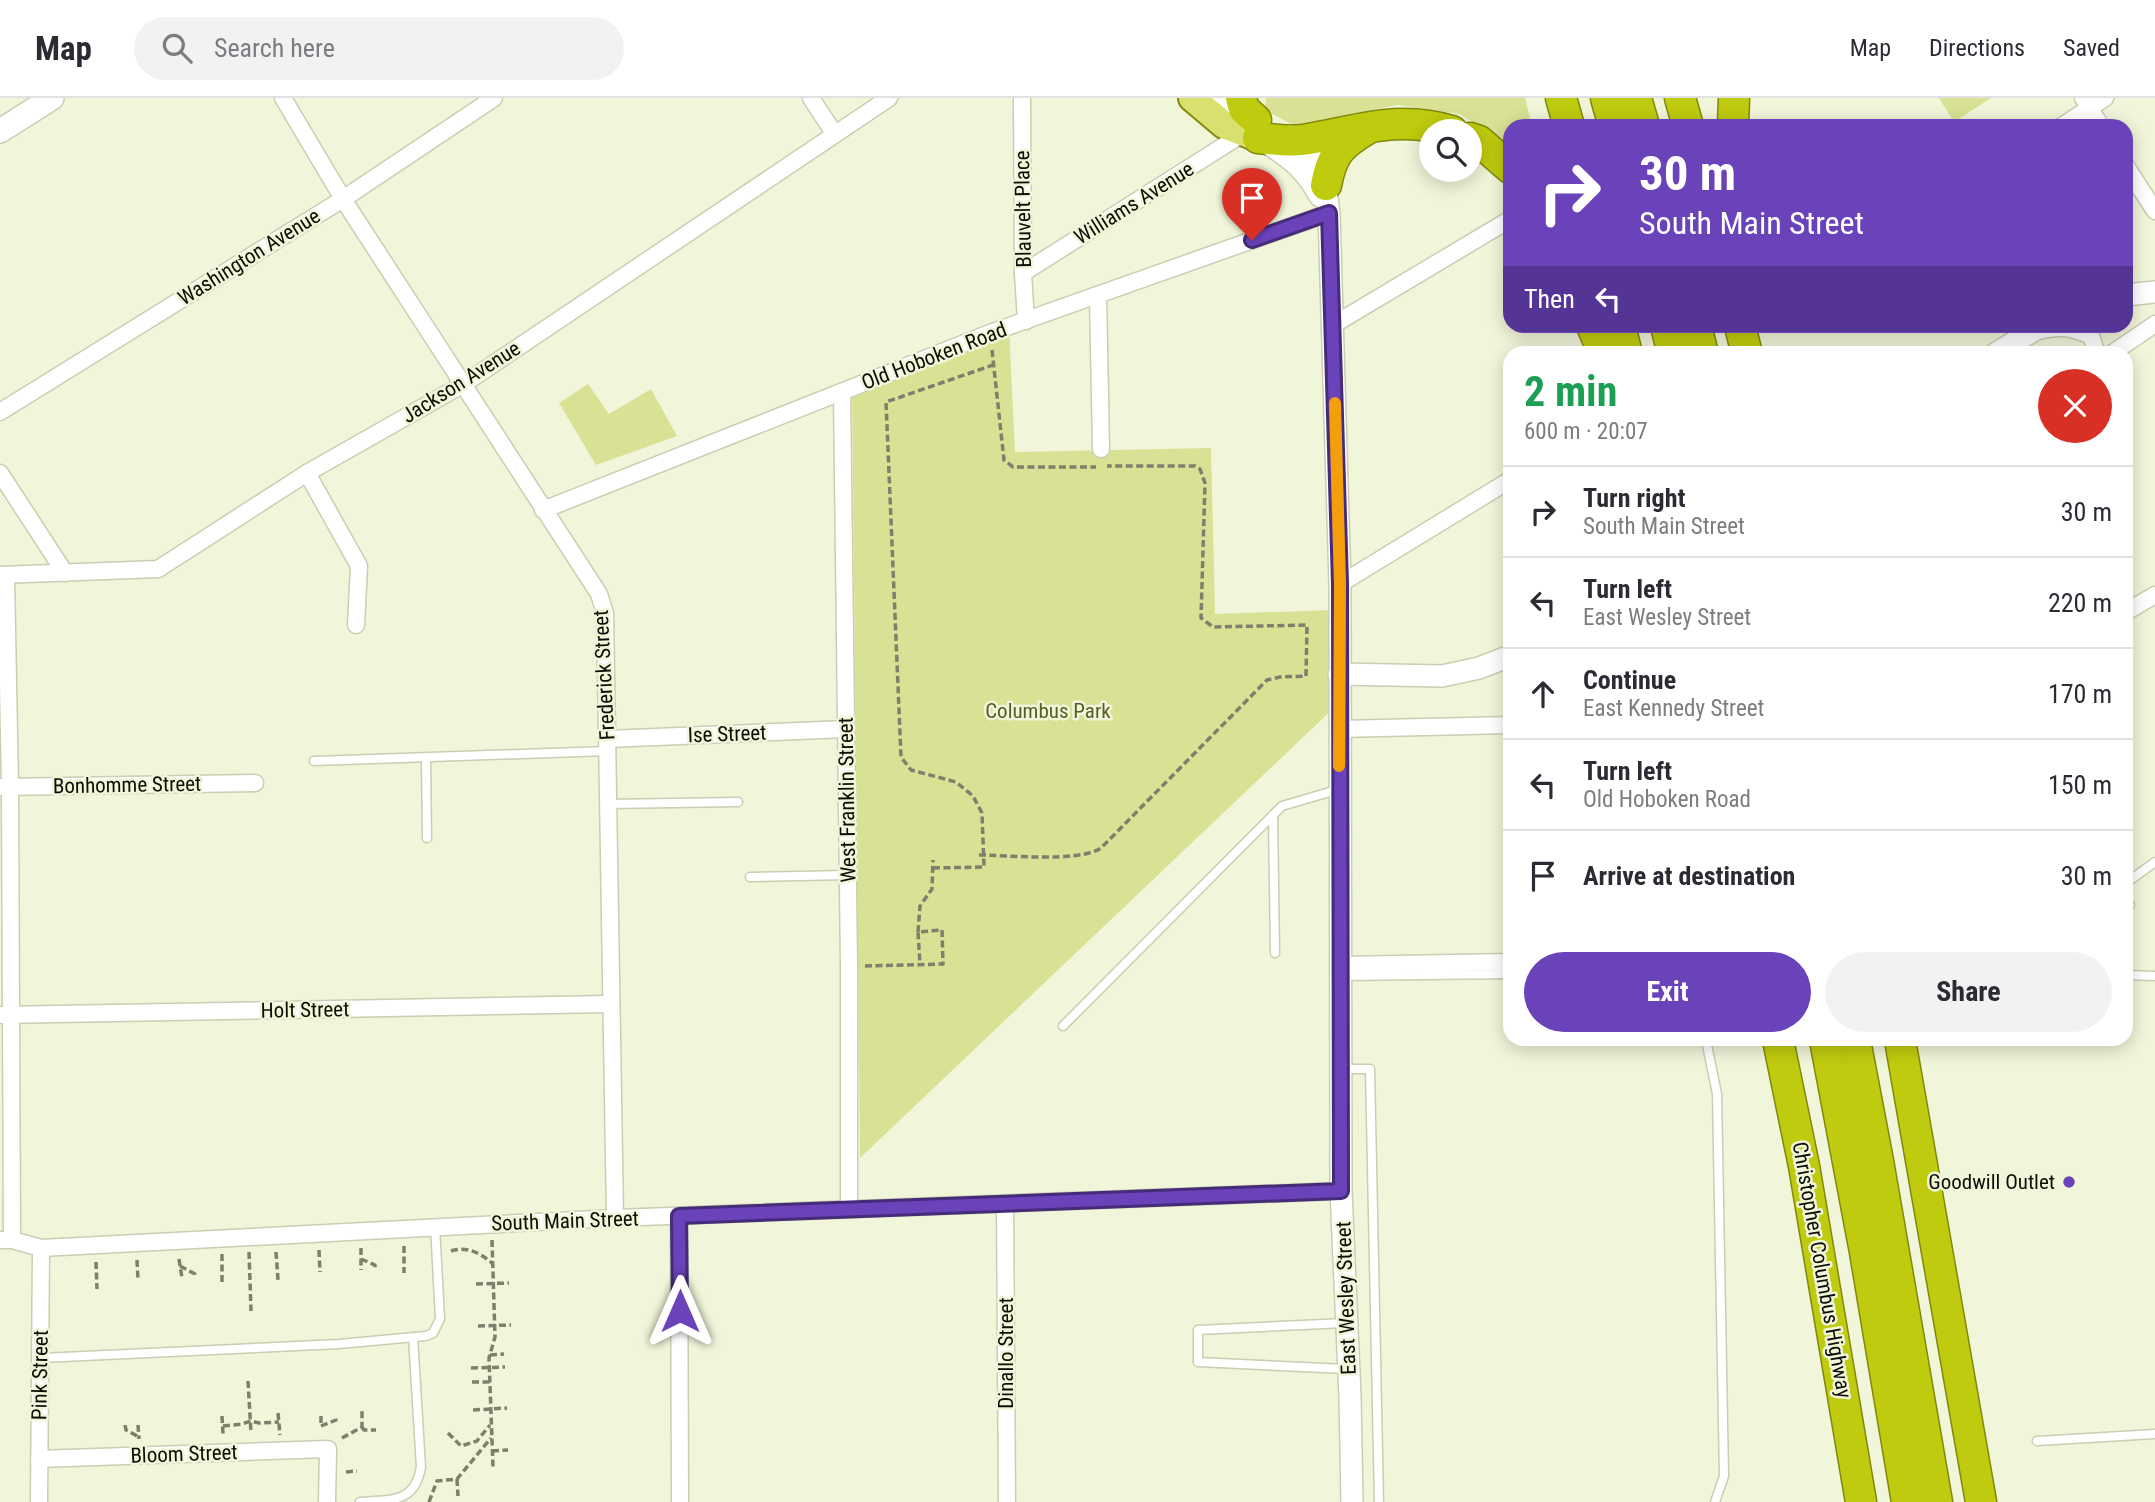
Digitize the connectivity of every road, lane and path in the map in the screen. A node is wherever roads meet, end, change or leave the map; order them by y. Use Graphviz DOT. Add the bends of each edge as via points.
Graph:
graph roads {
  1 [pos="52,98"];
  2 [pos="284,98"];
  3 [pos="494,98"];
  4 [pos="811,98"];
  5 [pos="889,98"];
  6 [pos="1022,98"];
  7 [pos="1192,98"];
  8 [pos="1216,98"];
  9 [pos="1561,98"];
  10 [pos="1606,98"];
  11 [pos="1636,98"];
  12 [pos="1680,98"];
  13 [pos="1734,98"];
  14 [pos="2105,98"];
  15 [pos="2086,103"];
  16 [pos="1567,119"];
  17 [pos="1612,119"];
  18 [pos="1642,119"];
  19 [pos="1686,119"];
  20 [pos="1733,119"];
  21 [pos="2069,119"];
  22 [pos="2096,119"];
  23 [pos="1250,122"];
  24 [pos="1373,125"];
  25 [pos="1419,125"];
  26 [pos="0,131"];
  27 [pos="834,133"];
  28 [pos="1299,140"];
  29 [pos="1482,144"];
  30 [pos="1503,162"];
  31 [pos="2133,177"];
  32 [pos="343,199"];
  33 [pos="1328,199"];
  34 [pos="2155,211"];
  35 [pos="1503,224"];
  36 [pos="1023,273"];
  37 [pos="2155,292"];
  38 [pos="2133,294"];
  39 [pos="1098,295"];
  40 [pos="1026,321"];
  41 [pos="2155,324"];
  42 [pos="1333,325"];
  43 [pos="990,333"];
  44 [pos="2029,333"];
  45 [pos="2085,333"];
  46 [pos="2008,346"];
  47 [pos="2096,346"];
  48 [pos="2122,346"];
  49 [pos="993,365"];
  50 [pos="462,385"];
  51 [pos="842,392"];
  52 [pos="0,412"];
  53 [pos="1101,449"];
  54 [pos="0,472"];
  55 [pos="307,473"];
  56 [pos="1503,484"];
  57 [pos="543,510"];
  58 [pos="65,573"];
  59 [pos="3,575"];
  60 [pos="1340,584"];
  61 [pos="2155,595"];
  62 [pos="2133,608"];
  63 [pos="356,625"];
  64 [pos="1503,659"];
  65 [pos="1339,674"];
  66 [pos="1503,725"];
  67 [pos="846,729"];
  68 [pos="1339,729"];
  69 [pos="608,745"];
  70 [pos="426,758"];
  71 [pos="314,761"];
  72 [pos="255,783"];
  73 [pos="5,787"];
  74 [pos="1340,789"];
  75 [pos="738,802"];
  76 [pos="608,804"];
  77 [pos="1273,816"];
  78 [pos="427,838"];
  79 [pos="979,855"];
  80 [pos="985,855"];
  81 [pos="933,860"];
  82 [pos="2155,862"];
  83 [pos="933,868"];
  84 [pos="848,875"];
  85 [pos="750,877"];
  86 [pos="2133,878"];
  87 [pos="918,932"];
  88 [pos="1275,954"];
  89 [pos="1503,962"];
  90 [pos="920,965"];
  91 [pos="849,967"];
  92 [pos="1340,971"];
  93 [pos="1503,974"];
  94 [pos="2133,975"];
  95 [pos="2155,976"];
  96 [pos="610,1004"];
  97 [pos="6,1015"];
  98 [pos="1063,1026"];
  99 [pos="1707,1046"];
  100 [pos="1780,1046"];
  101 [pos="1826,1046"];
  102 [pos="1856,1046"];
  103 [pos="1901,1046"];
  104 [pos="1341,1069"];
  105 [pos="1341,1191"];
  106 [pos="1005,1204"];
  107 [pos="849,1208"];
  108 [pos="679,1216"];
  109 [pos="615,1218"];
  110 [pos="436,1234"];
  111 [pos="6,1240"];
  112 [pos="503,1240"];
  113 [pos="404,1244"];
  114 [pos="372,1245"];
  115 [pos="393,1245"];
  116 [pos="350,1246"];
  117 [pos="361,1246"];
  118 [pos="319,1247"];
  119 [pos="329,1247"];
  120 [pos="41,1248"];
  121 [pos="308,1248"];
  122 [pos="286,1249"];
  123 [pos="249,1250"];
  124 [pos="211,1252"];
  125 [pos="179,1253"];
  126 [pos="137,1255"];
  127 [pos="96,1256"];
  128 [pos="361,1259"];
  129 [pos="438,1259"];
  130 [pos="493,1264"];
  131 [pos="180,1266"];
  132 [pos="375,1269"];
  133 [pos="361,1270"];
  134 [pos="320,1272"];
  135 [pos="404,1273"];
  136 [pos="195,1277"];
  137 [pos="182,1278"];
  138 [pos="138,1280"];
  139 [pos="278,1280"];
  140 [pos="222,1282"];
  141 [pos="494,1283"];
  142 [pos="509,1283"];
  143 [pos="476,1284"];
  144 [pos="97,1289"];
  145 [pos="251,1311"];
  146 [pos="1347,1322"];
  147 [pos="495,1325"];
  148 [pos="511,1325"];
  149 [pos="478,1326"];
  150 [pos="413,1337"];
  151 [pos="504,1354"];
  152 [pos="489,1355"];
  153 [pos="41,1358"];
  154 [pos="489,1367"];
  155 [pos="505,1367"];
  156 [pos="471,1368"];
  157 [pos="1349,1369"];
  158 [pos="248,1381"];
  159 [pos="490,1381"];
  160 [pos="472,1382"];
  161 [pos="506,1408"];
  162 [pos="362,1409"];
  163 [pos="491,1409"];
  164 [pos="474,1410"];
  165 [pos="278,1413"];
  166 [pos="222,1416"];
  167 [pos="321,1416"];
  168 [pos="335,1416"];
  169 [pos="250,1420"];
  170 [pos="279,1422"];
  171 [pos="492,1423"];
  172 [pos="125,1425"];
  173 [pos="138,1425"];
  174 [pos="223,1426"];
  175 [pos="321,1426"];
  176 [pos="362,1427"];
  177 [pos="376,1430"];
  178 [pos="448,1433"];
  179 [pos="2155,1434"];
  180 [pos="492,1436"];
  181 [pos="139,1437"];
  182 [pos="280,1437"];
  183 [pos="251,1439"];
  184 [pos="224,1440"];
  185 [pos="2037,1441"];
  186 [pos="329,1442"];
  187 [pos="140,1444"];
  188 [pos="508,1450"];
  189 [pos="492,1451"];
  190 [pos="39,1459"];
  191 [pos="493,1467"];
  192 [pos="357,1471"];
  193 [pos="340,1472"];
  194 [pos="457,1479"];
  195 [pos="458,1496"];
  196 [pos="39,1502"];
  197 [pos="327,1502"];
  198 [pos="360,1502"];
  199 [pos="429,1502"];
  200 [pos="680,1502"];
  201 [pos="1007,1502"];
  202 [pos="1352,1502"];
  203 [pos="1379,1502"];
  204 [pos="1715,1502"];
  205 [pos="1861,1502"];
  206 [pos="1907,1502"];
  207 [pos="1937,1502"];
  208 [pos="1981,1502"];
  1 -- 26 [label="main road"];
  2 -- 32 [label="street, Frederick Street"];
  3 -- 32 [label="street, Washington Avenue"];
  4 -- 27 [label="street"];
  5 -- 27 [label="street, Jackson Avenue"];
  6 -- 36 [label="street, Blauvelt Place"];
  7 -- 23 [label="main road" via="1224,125"];
  8 -- 23 [label="street"];
  9 -- 16 [label="highway"];
  10 -- 17 [label="highway"];
  11 -- 18 [label="highway"];
  12 -- 19 [label="highway"];
  13 -- 20 [label="highway"];
  14 -- 15 [label="street"];
  15 -- 21 [label="street"];
  15 -- 22 [label="street"];
  23 -- 28 [label="highway"];
  23 -- 33 [label="street" via="1307,173"];
  23 -- 36 [label="street, Williams Avenue"];
  24 -- 25 [label="highway"];
  24 -- 28 [label="highway"];
  24 -- 33 [label="highway" via="1345,143 1331,162"];
  27 -- 50 [label="street, Jackson Avenue"];
  28 -- 33 [label="street" via="1316,161"];
  29 -- 30 [label="highway"];
  31 -- 34 [label="street"];
  32 -- 50 [label="street, Frederick Street"];
  32 -- 52 [label="street, Washington Avenue"];
  33 -- 39 [label="street, Old Hoboken Road"];
  33 -- 42 [label="street, East Wesley Street"];
  35 -- 42 [label="street"];
  36 -- 40 [label="street, Blauvelt Place"];
  37 -- 38 [label="street"];
  39 -- 40 [label="street, Old Hoboken Road"];
  39 -- 53 [label="street"];
  40 -- 43 [label="street, Old Hoboken Road"];
  41 -- 48 [label="street"];
  42 -- 60 [label="street, East Wesley Street"];
  43 -- 49 [label="path"];
  43 -- 51 [label="street, Old Hoboken Road"];
  44 -- 46 [label="street"];
  45 -- 47 [label="street"];
  49 -- 80 [label="path" via="886,402 901,757 911,770 956,782 973,796 982,813"];
  49 -- 80 [label="path" via="1008,465 1195,466 1205,483 1201,618 1213,627 1307,625 1307,638 1306,676 1267,680 1101,848 1084,855"];
  50 -- 55 [label="street, Jackson Avenue"];
  50 -- 57 [label="street, Frederick Street"];
  51 -- 57 [label="street, Old Hoboken Road"];
  51 -- 67 [label="street, West Franklin Street"];
  54 -- 58 [label="street"];
  55 -- 58 [label="street, Jackson Avenue" via="158,569"];
  55 -- 63 [label="street" via="359,566"];
  56 -- 60 [label="street"];
  57 -- 69 [label="street, Frederick Street" via="599,594 605,613"];
  58 -- 59 [label="street, Jackson Avenue"];
  59 -- 73 [label="street"];
  60 -- 65 [label="street, East Wesley Street"];
  61 -- 62 [label="street"];
  64 -- 65 [label="street" via="1442,676"];
  65 -- 68 [label="street, East Wesley Street"];
  66 -- 68 [label="street"];
  67 -- 69 [label="street, Ise Street"];
  67 -- 84 [label="street, West Franklin Street"];
  68 -- 74 [label="street, East Wesley Street"];
  69 -- 70 [label="lane"];
  69 -- 76 [label="street, Frederick Street"];
  70 -- 71 [label="lane"];
  70 -- 78 [label="lane"];
  72 -- 73 [label="street, Bonhomme Street"];
  73 -- 97 [label="street"];
  74 -- 77 [label="lane" via="1282,806"];
  74 -- 92 [label="street, East Wesley Street"];
  75 -- 76 [label="lane"];
  76 -- 96 [label="street, Frederick Street"];
  77 -- 88 [label="lane"];
  77 -- 98 [label="lane"];
  79 -- 80 [label="path"];
  80 -- 83 [label="path" via="984,867"];
  81 -- 83 [label="path"];
  82 -- 86 [label="lane"];
  83 -- 87 [label="path" via="932,889 918,912"];
  84 -- 85 [label="lane"];
  84 -- 91 [label="street, West Franklin Street"];
  87 -- 90 [label="path"];
  87 -- 90 [label="path" via="942,930 943,964"];
  89 -- 92 [label="street"];
  90 -- 91 [label="path"];
  91 -- 107 [label="street, West Franklin Street"];
  92 -- 93 [label="lane"];
  92 -- 104 [label="street, East Wesley Street"];
  94 -- 95 [label="lane"];
  96 -- 97 [label="street, Holt Street"];
  96 -- 109 [label="street, Frederick Street"];
  97 -- 111 [label="street"];
  99 -- 204 [label="lane" via="1717,1094 1724,1476"];
  100 -- 205 [label="highway, Christopher Columbus Highway"];
  101 -- 206 [label="highway"];
  102 -- 207 [label="highway"];
  103 -- 208 [label="highway"];
  104 -- 105 [label="street, East Wesley Street"];
  104 -- 203 [label="lane" via="1370,1069"];
  105 -- 106 [label="street, South Main Street"];
  105 -- 146 [label="street, East Wesley Street"];
  106 -- 107 [label="street, South Main Street"];
  106 -- 201 [label="street, Dinallo Street"];
  107 -- 108 [label="street, South Main Street"];
  108 -- 109 [label="street, South Main Street"];
  108 -- 200 [label="street"];
  109 -- 110 [label="street, South Main Street"];
  110 -- 113 [label="path"];
  110 -- 120 [label="street, South Main Street"];
  110 -- 129 [label="lane"];
  111 -- 120 [label="street, South Main Street"];
  112 -- 130 [label="path" via="492,1240"];
  113 -- 115 [label="path"];
  113 -- 135 [label="path"];
  114 -- 117 [label="path"];
  116 -- 117 [label="path"];
  117 -- 128 [label="path"];
  118 -- 119 [label="path"];
  118 -- 121 [label="path"];
  118 -- 134 [label="path"];
  120 -- 153 [label="street, Pink Street"];
  122 -- 139 [label="path" via="275,1250"];
  123 -- 145 [label="path"];
  124 -- 140 [label="path" via="222,1251"];
  125 -- 131 [label="path"];
  126 -- 138 [label="path"];
  127 -- 144 [label="path"];
  128 -- 132 [label="path"];
  128 -- 133 [label="path"];
  129 -- 130 [label="path" via="454,1249 465,1249"];
  129 -- 150 [label="lane" via="440,1319 433,1332"];
  130 -- 141 [label="path"];
  131 -- 136 [label="path"];
  131 -- 137 [label="path"];
  141 -- 142 [label="path"];
  141 -- 143 [label="path"];
  141 -- 147 [label="path"];
  146 -- 157 [label="street, East Wesley Street"];
  146 -- 157 [label="lane" via="1198,1330 1198,1362"];
  147 -- 148 [label="path"];
  147 -- 149 [label="path"];
  147 -- 152 [label="path"];
  150 -- 153 [label="lane"];
  150 -- 198 [label="lane" via="419,1482 405,1499"];
  151 -- 152 [label="path"];
  152 -- 154 [label="path"];
  153 -- 190 [label="street, Pink Street"];
  154 -- 155 [label="path"];
  154 -- 156 [label="path"];
  154 -- 159 [label="path"];
  157 -- 202 [label="street, East Wesley Street"];
  158 -- 169 [label="path"];
  159 -- 160 [label="path"];
  159 -- 163 [label="path"];
  161 -- 163 [label="path"];
  162 -- 176 [label="path"];
  163 -- 164 [label="path"];
  163 -- 171 [label="path"];
  165 -- 170 [label="path"];
  166 -- 174 [label="path"];
  167 -- 175 [label="path"];
  168 -- 175 [label="path" via="336,1420"];
  169 -- 170 [label="path"];
  169 -- 174 [label="path"];
  169 -- 183 [label="path"];
  170 -- 182 [label="path"];
  171 -- 178 [label="path" via="477,1441 461,1446"];
  171 -- 180 [label="path"];
  172 -- 181 [label="path"];
  173 -- 181 [label="path"];
  174 -- 184 [label="path"];
  175 -- 186 [label="path"];
  176 -- 177 [label="path"];
  176 -- 186 [label="path"];
  179 -- 185 [label="lane"];
  180 -- 189 [label="path"];
  180 -- 194 [label="path"];
  181 -- 187 [label="path"];
  186 -- 190 [label="street, Bloom Street"];
  186 -- 197 [label="street"];
  188 -- 189 [label="path"];
  189 -- 191 [label="path"];
  190 -- 196 [label="street, Pink Street"];
  192 -- 193 [label="path"];
  194 -- 195 [label="path"];
  194 -- 199 [label="path" via="437,1481"];
}
